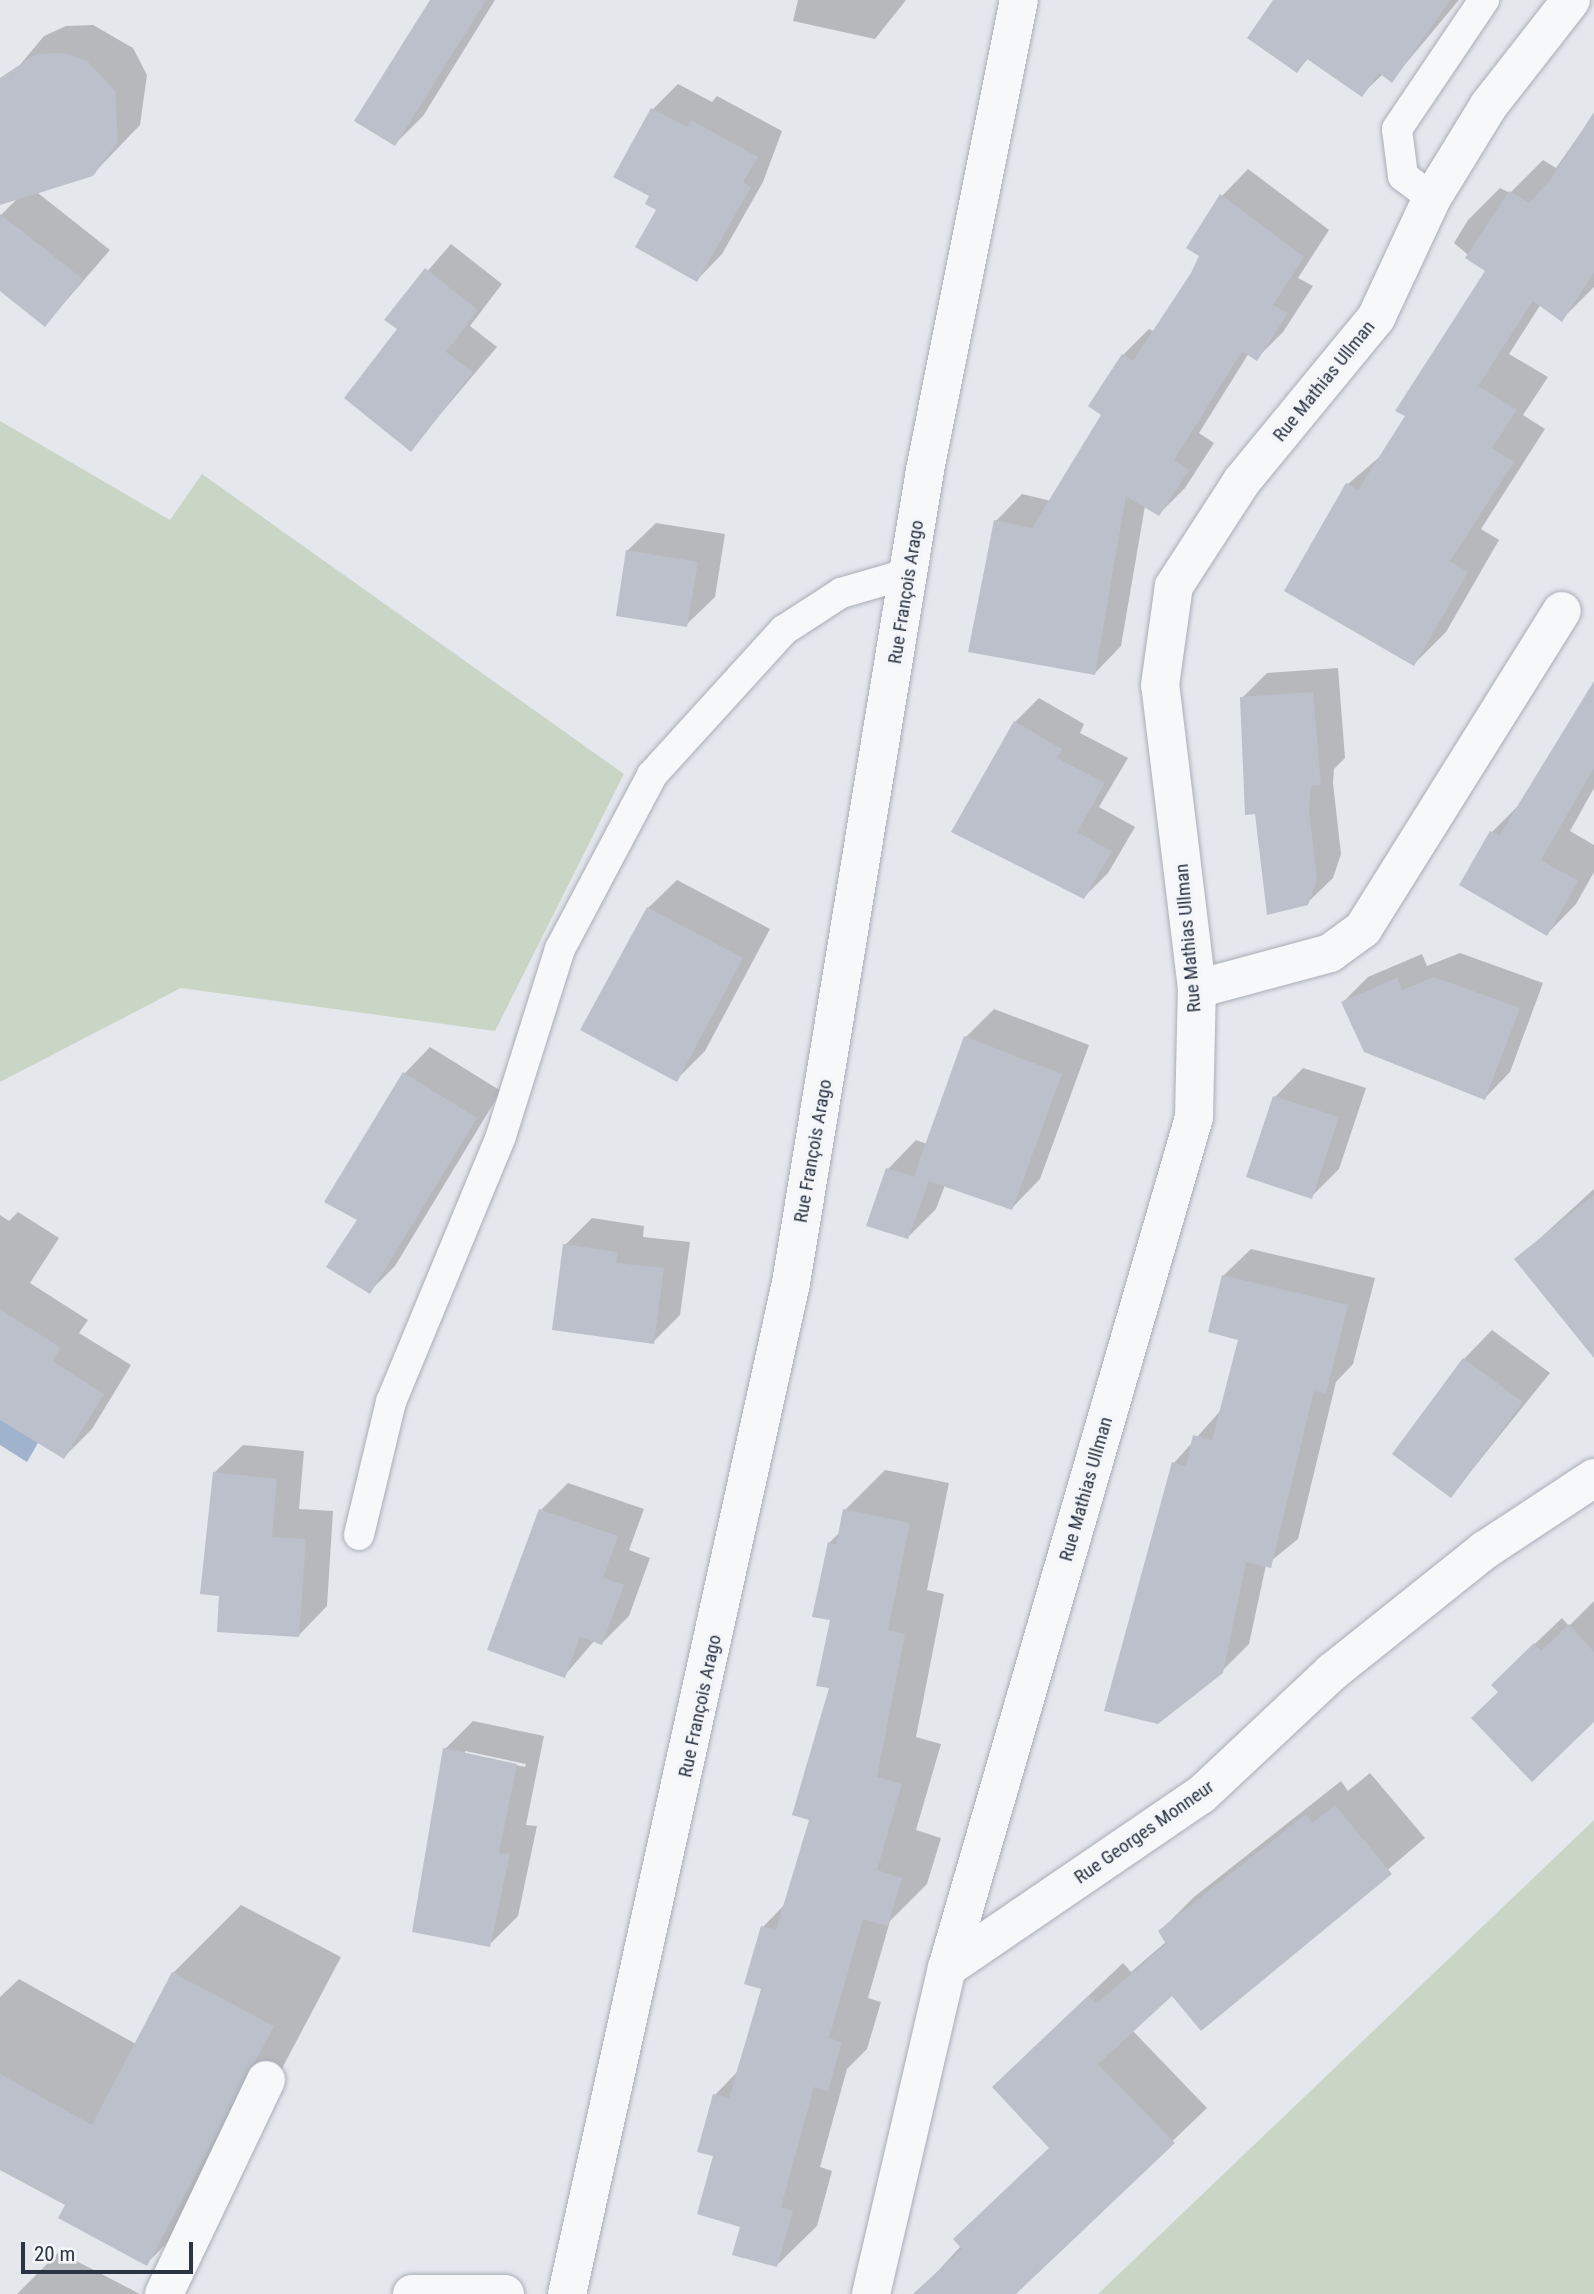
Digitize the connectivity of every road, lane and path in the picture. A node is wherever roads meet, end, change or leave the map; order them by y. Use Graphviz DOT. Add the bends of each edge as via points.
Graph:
graph roads {
  1 [pos="1019,0"];
  2 [pos="1484,0"];
  3 [pos="1571,0"];
  4 [pos="1432,198"];
  5 [pos="910,573"];
  6 [pos="1562,611"];
  7 [pos="1197,989"];
  8 [pos="1594,1478"];
  9 [pos="359,1535"];
  10 [pos="947,1968"];
  11 [pos="266,2080"];
  12 [pos="164,2294"];
  13 [pos="412,2294"];
  14 [pos="505,2294"];
  15 [pos="567,2294"];
  16 [pos="871,2294"];
  1 -- 5 [label="street, Rue François Arago"];
  2 -- 4 [label="lane" via="1397,129 1403,176"];
  3 -- 4 [label="street, Rue Mathias Ullman" via="1489,105"];
  4 -- 7 [label="street, Rue Mathias Ullman" via="1376,318 1242,481 1174,586 1160,685"];
  5 -- 9 [label="lane" via="841,593 784,630 652,775 560,949 502,1136 391,1402"];
  5 -- 15 [label="street, Rue François Arago" via="791,1283"];
  6 -- 7 [label="street" via="1363,929 1330,953"];
  7 -- 10 [label="street, Rue Mathias Ullman" via="1194,1117"];
  8 -- 10 [label="street, Rue Georges Monneur" via="1485,1550 1332,1672 1201,1795"];
  10 -- 16 [label="street"];
  11 -- 12 [label="street"];
  13 -- 14 [label="street"];
}
